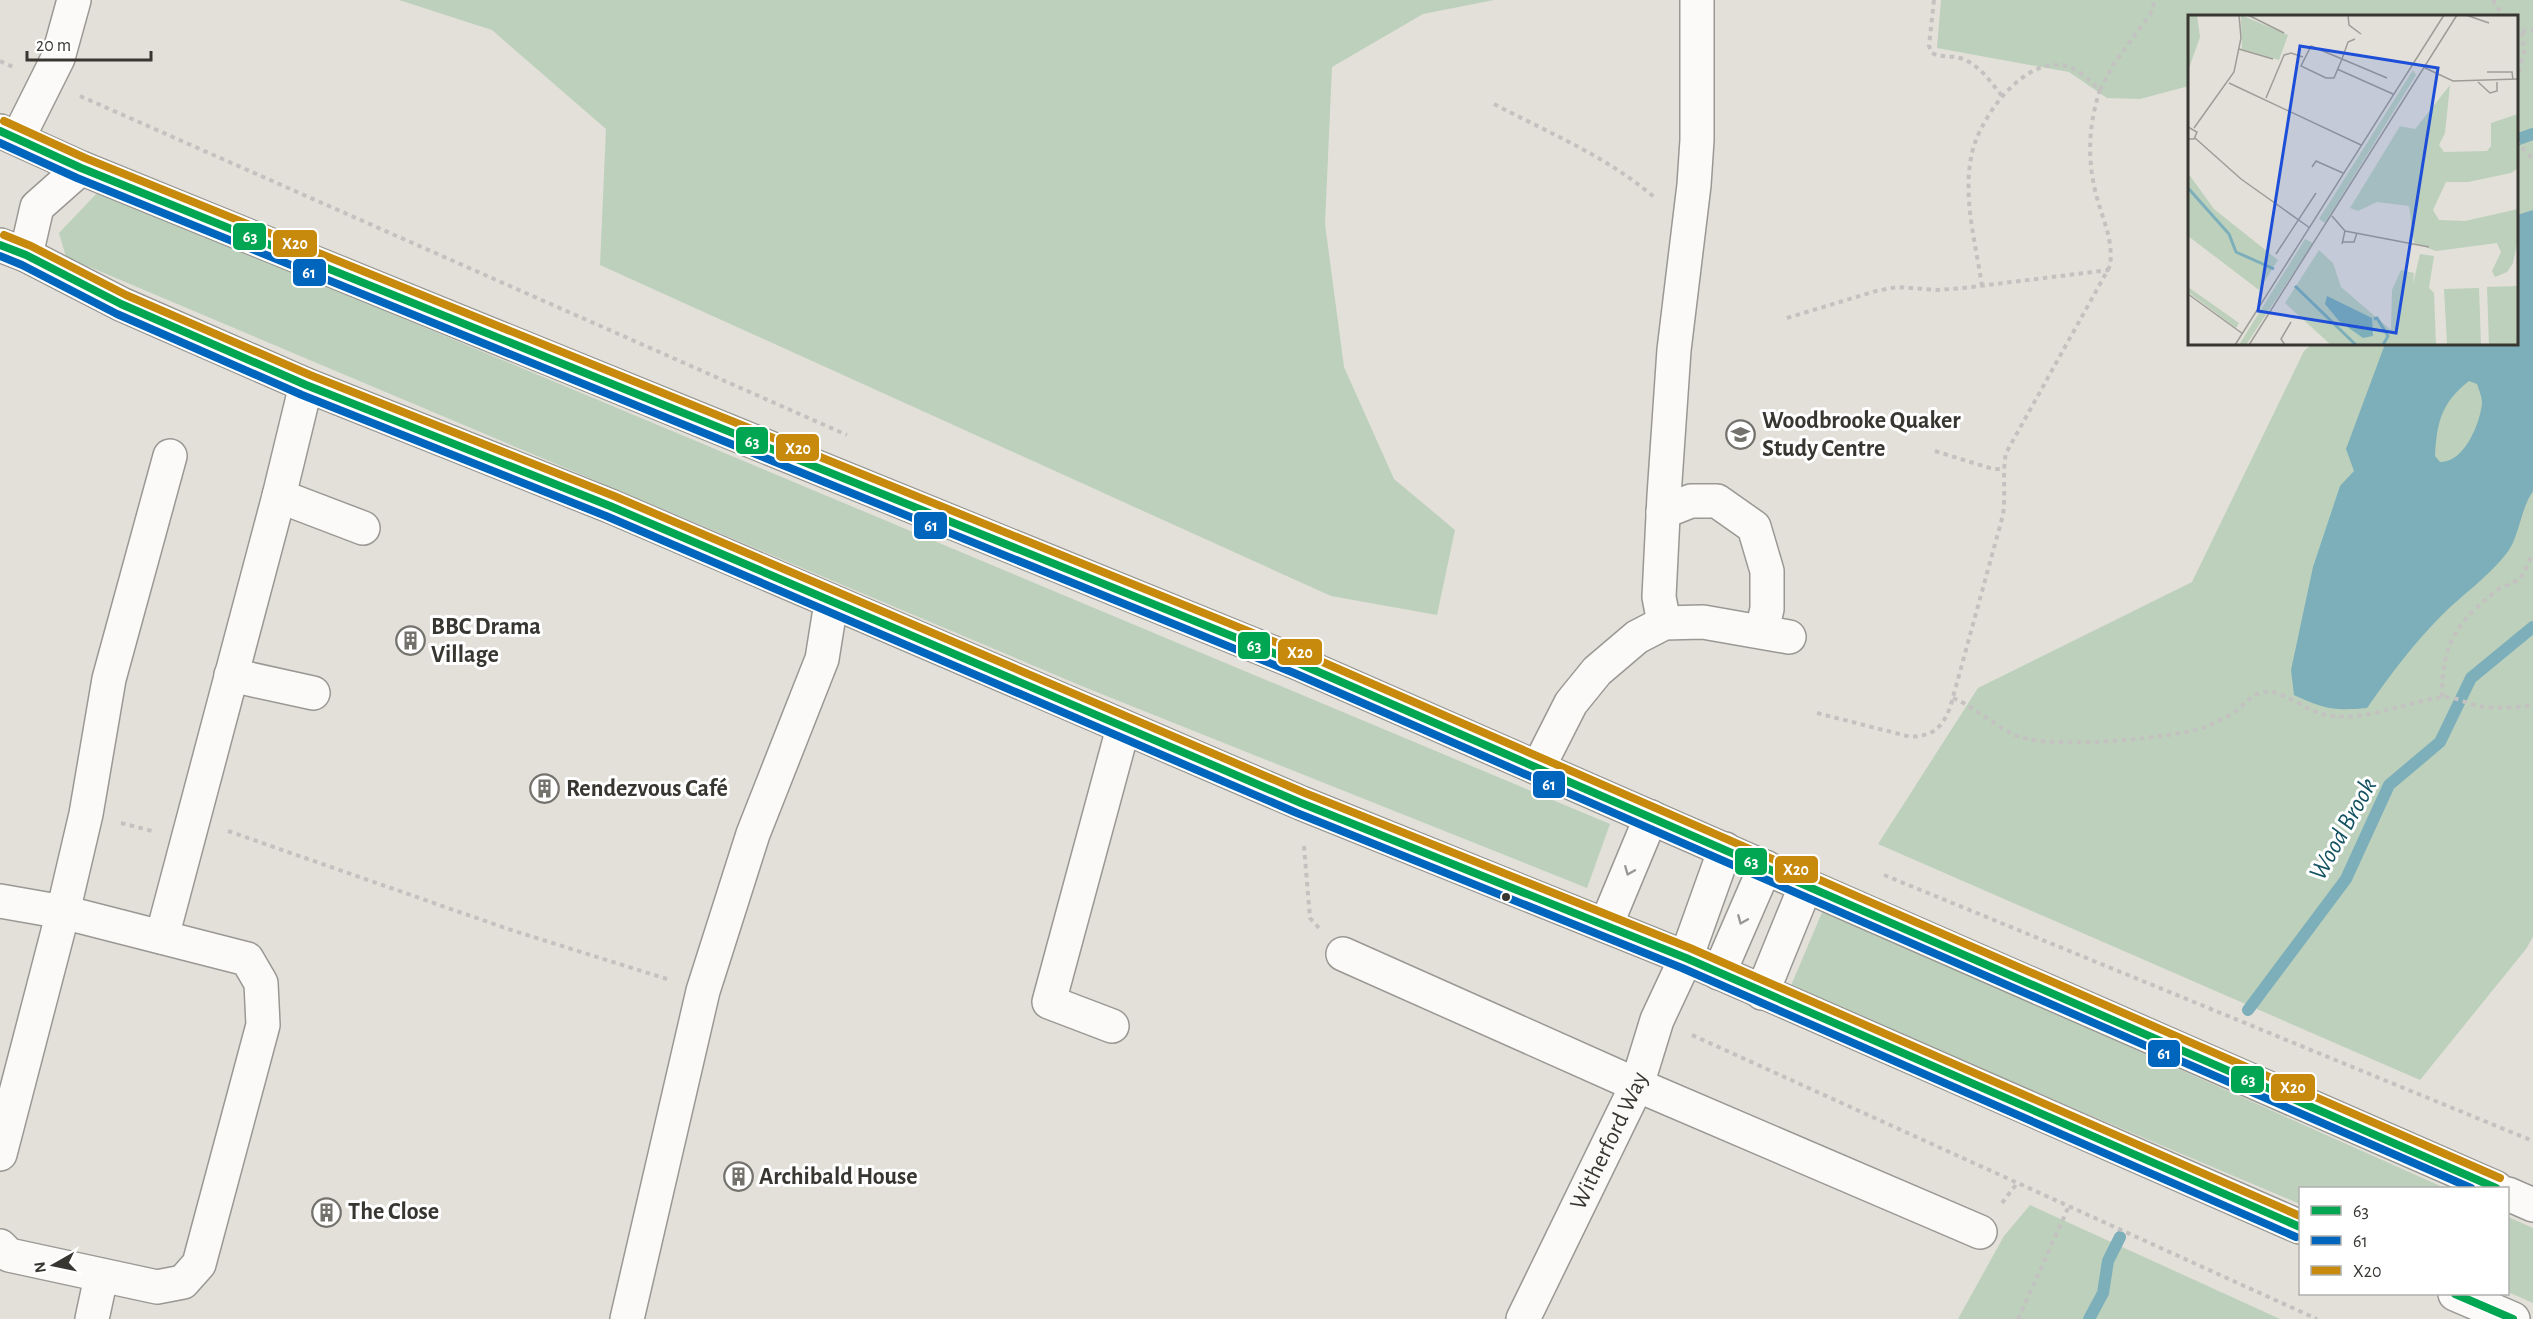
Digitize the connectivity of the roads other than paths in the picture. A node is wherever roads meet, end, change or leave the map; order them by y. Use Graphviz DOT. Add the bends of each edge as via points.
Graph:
graph roads {
  1 [pos="74,0"];
  2 [pos="1697,0"];
  3 [pos="9,135"];
  4 [pos="81,168"];
  5 [pos="13,250"];
  6 [pos="306,385"];
  7 [pos="170,456"];
  8 [pos="279,496"];
  9 [pos="1663,512"];
  10 [pos="363,528"];
  11 [pos="831,603"];
  12 [pos="1664,623"];
  13 [pos="231,675"];
  14 [pos="313,693"];
  15 [pos="1123,728"];
  16 [pos="1538,768"];
  17 [pos="1651,817"];
  18 [pos="1725,849"];
  19 [pos="1765,867"];
  20 [pos="1806,885"];
  21 [pos="0,901"];
  22 [pos="63,912"];
  23 [pos="1606,925"];
  24 [pos="162,937"];
  25 [pos="1344,954"];
  26 [pos="1686,958"];
  27 [pos="1719,973"];
  28 [pos="1762,993"];
  29 [pos="1112,1026"];
  30 [pos="1637,1085"];
  31 [pos="0,1154"];
  32 [pos="2494,1187"];
  33 [pos="2509,1194"];
  34 [pos="2533,1205"];
  35 [pos="2299,1226"];
  36 [pos="1980,1232"];
  37 [pos="0,1246"];
  38 [pos="101,1277"];
  39 [pos="2459,1295"];
  40 [pos="92,1319"];
  41 [pos="627,1319"];
  42 [pos="1523,1319"];
  43 [pos="2513,1319"];
  1 -- 3 [label="main road" via="58,58"];
  2 -- 9 [label="main road" via="1697,140 1674,350"];
  3 -- 4 [label="main road"];
  4 -- 5 [label="main road" via="37,207"];
  4 -- 16 [label="main road" via="1298,663"];
  5 -- 6 [label="main road" via="121,304"];
  6 -- 8 [label="main road"];
  6 -- 11 [label="main road" via="610,506"];
  7 -- 22 [label="main road" via="109,679 86,814"];
  8 -- 10 [label="main road"];
  8 -- 13 [label="main road"];
  9 -- 12 [label="main road" via="1659,597"];
  9 -- 12 [label="main road" via="1691,501 1717,501 1754,526 1767,571 1767,609 1775,634 1703,622"];
  11 -- 15 [label="main road"];
  11 -- 41 [label="main road" via="822,659 753,834 703,991"];
  12 -- 16 [label="main road" via="1637,637 1597,671 1571,703"];
  13 -- 14 [label="main road"];
  13 -- 24 [label="main road"];
  15 -- 23 [label="main road"];
  15 -- 29 [label="main road" via="1049,1002"];
  16 -- 17 [label="main road"];
  17 -- 18 [label="main road"];
  17 -- 23 [label="main road, one-way"];
  18 -- 19 [label="main road"];
  18 -- 26 [label="main road, Witherford Way"];
  19 -- 20 [label="main road"];
  19 -- 27 [label="main road, one-way"];
  20 -- 28 [label="main road"];
  20 -- 32 [label="main road"];
  21 -- 22 [label="main road"];
  22 -- 24 [label="main road"];
  22 -- 31 [label="main road"];
  23 -- 26 [label="main road"];
  24 -- 38 [label="main road" via="247,959 261,983 263,1025 199,1264 183,1282 157,1287"];
  25 -- 30 [label="main road"];
  26 -- 27 [label="main road"];
  26 -- 30 [label="main road, Witherford Way" via="1657,1020"];
  27 -- 28 [label="main road"];
  28 -- 35 [label="main road"];
  30 -- 36 [label="main road"];
  30 -- 42 [label="main road, Witherford Way"];
  33 -- 34 [label="main road"];
  37 -- 38 [label="main road" via="9,1255"];
  38 -- 40 [label="main road"];
  39 -- 43 [label="main road"];
}
